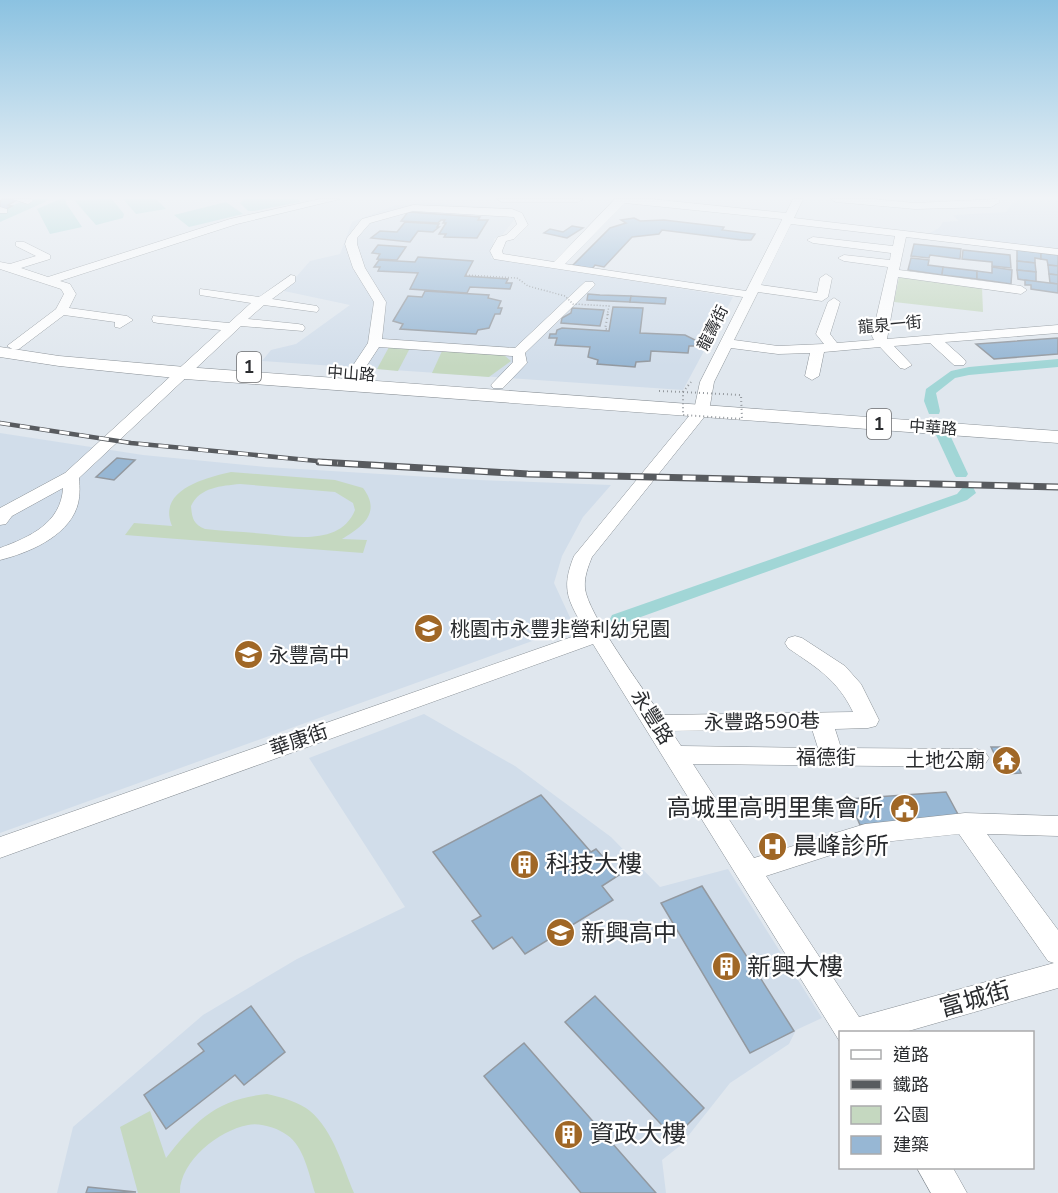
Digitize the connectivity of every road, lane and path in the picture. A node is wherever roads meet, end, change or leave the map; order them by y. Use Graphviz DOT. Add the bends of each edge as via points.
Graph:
graph roads {
  1 [pos="42,255"];
  2 [pos="130,255"];
  3 [pos="355,255"];
  4 [pos="497,255"];
  5 [pos="567,255"];
  6 [pos="770,255"];
  7 [pos="896,255"];
  8 [pos="844,258"];
  9 [pos="535,264"];
  10 [pos="5,266"];
  11 [pos="555,267"];
  12 [pos="893,268"];
  13 [pos="526,273"];
  14 [pos="466,275"];
  15 [pos="623,277"];
  16 [pos="826,278"];
  17 [pos="291,279"];
  18 [pos="51,280"];
  19 [pos="1022,290"];
  20 [pos="204,292"];
  21 [pos="752,292"];
  22 [pos="828,299"];
  23 [pos="261,301"];
  24 [pos="313,309"];
  25 [pos="61,311"];
  26 [pos="158,319"];
  27 [pos="120,324"];
  28 [pos="235,324"];
  29 [pos="298,328"];
  30 [pos="609,329"];
  31 [pos="1058,329"];
  32 [pos="932,338"];
  33 [pos="882,342"];
  34 [pos="375,343"];
  35 [pos="725,343"];
  36 [pos="833,346"];
  37 [pos="5,347"];
  38 [pos="818,348"];
  39 [pos="518,352"];
  40 [pos="959,362"];
  41 [pos="905,365"];
  42 [pos="189,368"];
  43 [pos="813,376"];
  44 [pos="351,380"];
  45 [pos="693,381"];
  46 [pos="498,385"];
  47 [pos="658,391"];
  48 [pos="683,392"];
  49 [pos="702,405"];
  50 [pos="1058,424"];
  51 [pos="1058,438"];
  52 [pos="71,477"];
  53 [pos="0,520"];
  54 [pos="0,554"];
  55 [pos="598,635"];
  56 [pos="795,643"];
  57 [pos="821,721"];
  58 [pos="656,723"];
  59 [pos="676,755"];
  60 [pos="832,757"];
  61 [pos="977,758"];
  62 [pos="965,824"];
  63 [pos="1058,826"];
  64 [pos="0,848"];
  65 [pos="747,871"];
  66 [pos="1058,952"];
  67 [pos="1058,975"];
  68 [pos="850,1031"];
  69 [pos="861,1031"];
  70 [pos="935,1169"];
  71 [pos="950,1193"];
  1 -- 10 [label="street" via="46,257"];
  2 -- 18 [label="street"];
  3 -- 34 [label="street" via="380,302"];
  4 -- 9 [label="street"];
  5 -- 11 [label="street"];
  6 -- 21 [label="street, 龍壽街"];
  7 -- 12 [label="street"];
  8 -- 12 [label="street"];
  9 -- 11 [label="street"];
  9 -- 13 [label="street"];
  10 -- 18 [label="street"];
  11 -- 15 [label="street"];
  12 -- 19 [label="street"];
  12 -- 33 [label="street" via="879,336"];
  14 -- 30 [label="path, bridge" via="518,278 528,286 565,296 573,304 609,306 605,329"];
  15 -- 21 [label="street"];
  15 -- 39 [label="street" via="595,286"];
  16 -- 22 [label="street"];
  17 -- 23 [label="street"];
  18 -- 25 [label="street" via="66,286 70,294"];
  20 -- 23 [label="street"];
  21 -- 22 [label="street"];
  21 -- 35 [label="street, 龍壽街"];
  22 -- 36 [label="street" via="823,334"];
  23 -- 24 [label="street"];
  23 -- 28 [label="street"];
  25 -- 27 [label="street" via="127,320"];
  25 -- 37 [label="street"];
  26 -- 28 [label="street"];
  28 -- 29 [label="street"];
  28 -- 42 [label="street"];
  31 -- 32 [label="street, 龍泉一街"];
  32 -- 33 [label="street, 龍泉一街"];
  32 -- 40 [label="street"];
  33 -- 36 [label="street, 龍泉一街"];
  33 -- 41 [label="street"];
  34 -- 39 [label="street"];
  34 -- 44 [label="street"];
  35 -- 38 [label="street, 龍泉一街" via="778,350"];
  35 -- 49 [label="street, 龍壽街" via="707,382"];
  36 -- 38 [label="street, 龍泉一街"];
  37 -- 42 [label="main road, 中山路 / 1" via="59,361"];
  38 -- 43 [label="street"];
  39 -- 46 [label="street" via="519,363"];
  42 -- 44 [label="main road, 中山路 / 1"];
  42 -- 52 [label="street"];
  44 -- 46 [label="main road, 中山路 / 1"];
  44 -- 49 [label="main road, 中山路 / 1"];
  45 -- 48 [label="path"];
  46 -- 49 [label="main road, 中山路 / 1"];
  47 -- 48 [label="path"];
  48 -- 48 [label="path, bridge" via="683,416 742,419 741,395"];
  49 -- 50 [label="main road, 中華路 / 1"];
  49 -- 51 [label="main road, 中華路 / 1"];
  49 -- 55 [label="street, 永豐路" via="583,556 573,591"];
  52 -- 53 [label="street" via="6,512"];
  52 -- 54 [label="street" via="65,514 46,532"];
  55 -- 58 [label="street, 永豐路"];
  55 -- 64 [label="street, 華康街"];
  56 -- 57 [label="street, 永豐路590巷" via="837,670 853,689 868,720"];
  57 -- 58 [label="street, 永豐路590巷"];
  57 -- 60 [label="street"];
  58 -- 59 [label="street, 永豐路"];
  59 -- 60 [label="street, 福德街"];
  59 -- 65 [label="street, 永豐路"];
  60 -- 61 [label="street, 福德街"];
  62 -- 63 [label="street"];
  62 -- 65 [label="street" via="866,834"];
  62 -- 66 [label="street"];
  65 -- 68 [label="street, 永豐路"];
  67 -- 69 [label="street, 富城街"];
  70 -- 71 [label="street"];
}
